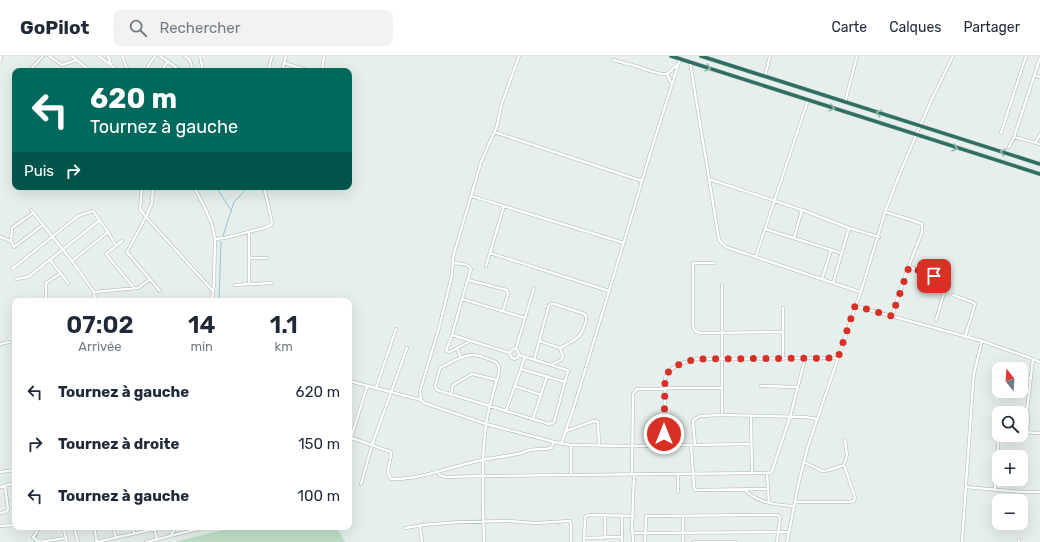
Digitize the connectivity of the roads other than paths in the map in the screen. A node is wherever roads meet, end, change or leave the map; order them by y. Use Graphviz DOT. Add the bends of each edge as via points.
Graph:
graph roads {
  1 [pos="43,56"];
  2 [pos="49,56"];
  3 [pos="72,56"];
  4 [pos="99,56"];
  5 [pos="108,56"];
  6 [pos="122,56"];
  7 [pos="155,56"];
  8 [pos="160,56"];
  9 [pos="185,56"];
  10 [pos="200,56"];
  11 [pos="272,56"];
  12 [pos="286,56"];
  13 [pos="324,56"];
  14 [pos="519,56"];
  15 [pos="671,56"];
  16 [pos="702,56"];
  17 [pos="770,56"];
  18 [pos="857,56"];
  19 [pos="953,56"];
  20 [pos="1026,56"];
  21 [pos="1,58"];
  22 [pos="190,58"];
  23 [pos="1040,58"];
  24 [pos="680,59"];
  25 [pos="77,60"];
  26 [pos="613,60"];
  27 [pos="168,61"];
  28 [pos="0,62"];
  29 [pos="690,62"];
  30 [pos="284,63"];
  31 [pos="678,64"];
  32 [pos="112,66"];
  33 [pos="32,68"];
  34 [pos="87,68"];
  35 [pos="114,68"];
  36 [pos="127,68"];
  37 [pos="148,68"];
  38 [pos="163,68"];
  39 [pos="177,68"];
  40 [pos="192,68"];
  41 [pos="202,68"];
  42 [pos="269,68"];
  43 [pos="283,68"];
  44 [pos="300,68"];
  45 [pos="322,68"];
  46 [pos="667,74"];
  47 [pos="1034,75"];
  48 [pos="765,76"];
  49 [pos="1040,77"];
  50 [pos="672,85"];
  51 [pos="808,100"];
  52 [pos="845,102"];
  53 [pos="920,126"];
  54 [pos="494,132"];
  55 [pos="1001,132"];
  56 [pos="1040,134"];
  57 [pos="916,135"];
  58 [pos="1014,137"];
  59 [pos="1036,142"];
  60 [pos="1040,144"];
  61 [pos="1009,147"];
  62 [pos="1040,164"];
  63 [pos="1040,174"];
  64 [pos="709,179"];
  65 [pos="642,180"];
  66 [pos="142,190"];
  67 [pos="153,190"];
  68 [pos="196,190"];
  69 [pos="265,190"];
  70 [pos="471,196"];
  71 [pos="775,201"];
  72 [pos="504,206"];
  73 [pos="31,210"];
  74 [pos="802,210"];
  75 [pos="885,212"];
  76 [pos="34,213"];
  77 [pos="146,217"];
  78 [pos="100,220"];
  79 [pos="43,225"];
  80 [pos="849,228"];
  81 [pos="765,229"];
  82 [pos="108,232"];
  83 [pos="248,232"];
  84 [pos="878,236"];
  85 [pos="0,237"];
  86 [pos="52,237"];
  87 [pos="794,238"];
  88 [pos="215,239"];
  89 [pos="11,241"];
  90 [pos="122,241"];
  91 [pos="624,243"];
  92 [pos="116,246"];
  93 [pos="63,249"];
  94 [pos="831,250"];
  95 [pos="490,253"];
  96 [pos="841,253"];
  97 [pos="756,256"];
  98 [pos="249,258"];
  99 [pos="267,258"];
  100 [pos="50,260"];
  101 [pos="72,261"];
  102 [pos="714,262"];
  103 [pos="454,263"];
  104 [pos="486,266"];
  105 [pos="909,267"];
  106 [pos="12,269"];
  107 [pos="61,273"];
  108 [pos="16,279"];
  109 [pos="150,279"];
  110 [pos="822,279"];
  111 [pos="468,280"];
  112 [pos="68,283"];
  113 [pos="272,283"];
  114 [pos="833,283"];
  115 [pos="249,284"];
  116 [pos="235,285"];
  117 [pos="722,285"];
  118 [pos="134,288"];
  119 [pos="534,288"];
  120 [pos="160,291"];
  121 [pos="213,291"];
  122 [pos="609,291"];
  123 [pos="94,292"];
  124 [pos="860,292"];
  125 [pos="953,295"];
  126 [pos="46,298"];
  127 [pos="95,298"];
  128 [pos="212,298"];
  129 [pos="462,299"];
  130 [pos="855,306"];
  131 [pos="783,308"];
  132 [pos="503,311"];
  133 [pos="892,316"];
  134 [pos="525,318"];
  135 [pos="936,320"];
  136 [pos="396,329"];
  137 [pos="722,332"];
  138 [pos="783,332"];
  139 [pos="452,335"];
  140 [pos="965,337"];
  141 [pos="470,341"];
  142 [pos="539,341"];
  143 [pos="9,342"];
  144 [pos="982,342"];
  145 [pos="0,344"];
  146 [pos="407,348"];
  147 [pos="457,348"];
  148 [pos="516,348"];
  149 [pos="560,348"];
  150 [pos="510,353"];
  151 [pos="519,355"];
  152 [pos="525,357"];
  153 [pos="461,358"];
  154 [pos="838,358"];
  155 [pos="722,359"];
  156 [pos="783,359"];
  157 [pos="805,359"];
  158 [pos="1033,359"];
  159 [pos="534,360"];
  160 [pos="1040,362"];
  161 [pos="550,365"];
  162 [pos="521,369"];
  163 [pos="547,376"];
  164 [pos="1030,378"];
  165 [pos="497,380"];
  166 [pos="352,382"];
  167 [pos="565,382"];
  168 [pos="515,386"];
  169 [pos="761,386"];
  170 [pos="367,387"];
  171 [pos="798,387"];
  172 [pos="376,388"];
  173 [pos="722,388"];
  174 [pos="665,389"];
  175 [pos="391,393"];
  176 [pos="451,394"];
  177 [pos="541,395"];
  178 [pos="421,400"];
  179 [pos="490,406"];
  180 [pos="1026,406"];
  181 [pos="506,411"];
  182 [pos="722,415"];
  183 [pos="752,416"];
  184 [pos="790,417"];
  185 [pos="533,419"];
  186 [pos="818,419"];
  187 [pos="486,424"];
  188 [pos="566,431"];
  189 [pos="352,432"];
  190 [pos="1028,432"];
  191 [pos="1040,434"];
  192 [pos="352,439"];
  193 [pos="845,440"];
  194 [pos="554,442"];
  195 [pos="998,442"];
  196 [pos="561,444"];
  197 [pos="751,444"];
  198 [pos="372,445"];
  199 [pos="571,445"];
  200 [pos="599,445"];
  201 [pos="664,445"];
  202 [pos="693,445"];
  203 [pos="632,446"];
  204 [pos="483,461"];
  205 [pos="804,462"];
  206 [pos="844,465"];
  207 [pos="12,470"];
  208 [pos="438,471"];
  209 [pos="0,472"];
  210 [pos="752,473"];
  211 [pos="767,473"];
  212 [pos="633,474"];
  213 [pos="678,474"];
  214 [pos="693,474"];
  215 [pos="570,475"];
  216 [pos="483,476"];
  217 [pos="361,484"];
  218 [pos="12,485"];
  219 [pos="5,486"];
  220 [pos="0,487"];
  221 [pos="966,487"];
  222 [pos="743,489"];
  223 [pos="768,489"];
  224 [pos="995,489"];
  225 [pos="678,492"];
  226 [pos="1040,492"];
  227 [pos="795,502"];
  228 [pos="770,503"];
  229 [pos="794,506"];
  230 [pos="0,513"];
  231 [pos="605,515"];
  232 [pos="622,515"];
  233 [pos="633,516"];
  234 [pos="683,516"];
  235 [pos="483,522"];
  236 [pos="12,525"];
  237 [pos="0,526"];
  238 [pos="420,526"];
  239 [pos="406,528"];
  240 [pos="37,530"];
  241 [pos="64,530"];
  242 [pos="75,530"];
  243 [pos="95,530"];
  244 [pos="114,530"];
  245 [pos="134,530"];
  246 [pos="146,530"];
  247 [pos="154,530"];
  248 [pos="174,530"];
  249 [pos="188,530"];
  250 [pos="778,532"];
  251 [pos="789,532"];
  252 [pos="134,533"];
  253 [pos="632,533"];
  254 [pos="645,533"];
  255 [pos="683,533"];
  256 [pos="735,533"];
  257 [pos="171,536"];
  258 [pos="66,538"];
  259 [pos="116,538"];
  260 [pos="605,538"];
  261 [pos="622,538"];
  262 [pos="157,540"];
  263 [pos="584,540"];
  264 [pos="67,542"];
  265 [pos="78,542"];
  266 [pos="97,542"];
  267 [pos="146,542"];
  268 [pos="422,542"];
  269 [pos="484,542"];
  270 [pos="571,542"];
  271 [pos="622,542"];
  272 [pos="633,542"];
  273 [pos="645,542"];
  274 [pos="683,542"];
  275 [pos="694,542"];
  276 [pos="735,542"];
  277 [pos="776,542"];
  278 [pos="787,542"];
  279 [pos="962,542"];
  1 -- 33 [label="street"];
  2 -- 25 [label="street" via="62,65"];
  3 -- 25 [label="street"];
  4 -- 32 [label="street"];
  5 -- 32 [label="street"];
  6 -- 36 [label="street"];
  7 -- 37 [label="street"];
  8 -- 27 [label="street"];
  9 -- 22 [label="street"];
  10 -- 41 [label="street"];
  11 -- 42 [label="street"];
  12 -- 30 [label="street"];
  13 -- 45 [label="street"];
  14 -- 54 [label="street" via="500,106"];
  15 -- 24 [label="highway"];
  16 -- 48 [label="highway"];
  17 -- 48 [label="street"];
  18 -- 52 [label="street"];
  19 -- 53 [label="street"];
  20 -- 55 [label="street"];
  21 -- 28 [label="street"];
  22 -- 40 [label="street"];
  23 -- 47 [label="street"];
  24 -- 29 [label="highway"];
  24 -- 31 [label="street"];
  25 -- 34 [label="street"];
  26 -- 46 [label="street"];
  27 -- 38 [label="street"];
  27 -- 39 [label="street"];
  29 -- 51 [label="highway, one-way"];
  29 -- 64 [label="street"];
  30 -- 43 [label="street"];
  30 -- 44 [label="street"];
  31 -- 46 [label="street"];
  31 -- 50 [label="street"];
  32 -- 35 [label="street"];
  46 -- 50 [label="street"];
  47 -- 49 [label="street"];
  47 -- 58 [label="street"];
  48 -- 52 [label="highway"];
  50 -- 65 [label="street"];
  51 -- 57 [label="highway, one-way"];
  51 -- 71 [label="street"];
  53 -- 52 [label="highway, one-way"];
  53 -- 57 [label="street"];
  62 -- 53 [label="highway, one-way"];
  54 -- 65 [label="street"];
  54 -- 70 [label="street" via="481,162"];
  56 -- 59 [label="street"];
  57 -- 63 [label="highway, one-way"];
  57 -- 75 [label="street"];
  58 -- 59 [label="street"];
  58 -- 61 [label="street"];
  59 -- 60 [label="street"];
  64 -- 71 [label="street"];
  64 -- 97 [label="street" via="719,240 726,247"];
  65 -- 91 [label="street"];
  66 -- 77 [label="street" via="140,209"];
  67 -- 77 [label="street" via="152,203"];
  68 -- 88 [label="street" via="212,224"];
  69 -- 83 [label="street" via="271,225"];
  70 -- 72 [label="street"];
  70 -- 103 [label="street" via="453,257"];
  71 -- 74 [label="street"];
  71 -- 81 [label="street"];
  72 -- 91 [label="street"];
  72 -- 95 [label="street"];
  73 -- 76 [label="street"];
  74 -- 80 [label="street"];
  74 -- 87 [label="street"];
  75 -- 84 [label="street"];
  75 -- 105 [label="street" via="922,224 923,229"];
  76 -- 79 [label="street"];
  76 -- 89 [label="street" via="12,228"];
  77 -- 109 [label="street" via="127,252"];
  77 -- 121 [label="street"];
  78 -- 82 [label="street"];
  78 -- 86 [label="street" via="94,211 88,212 78,216"];
  78 -- 93 [label="street"];
  79 -- 86 [label="street"];
  79 -- 89 [label="street" via="14,247"];
  80 -- 84 [label="street"];
  80 -- 96 [label="street"];
  81 -- 87 [label="street"];
  81 -- 97 [label="street"];
  82 -- 92 [label="street"];
  82 -- 101 [label="street"];
  83 -- 88 [label="street"];
  83 -- 98 [label="street"];
  84 -- 124 [label="street"];
  85 -- 89 [label="street"];
  86 -- 93 [label="street"];
  86 -- 106 [label="street"];
  87 -- 94 [label="street"];
  88 -- 121 [label="street"];
  90 -- 92 [label="street"];
  91 -- 122 [label="street"];
  92 -- 118 [label="street" via="106,254"];
  93 -- 100 [label="street"];
  93 -- 101 [label="street"];
  94 -- 96 [label="street"];
  94 -- 110 [label="street"];
  95 -- 104 [label="street"];
  95 -- 122 [label="street"];
  96 -- 114 [label="street"];
  97 -- 110 [label="street"];
  98 -- 99 [label="street"];
  98 -- 115 [label="street"];
  100 -- 107 [label="street"];
  100 -- 108 [label="street" via="28,277"];
  101 -- 123 [label="street"];
  102 -- 137 [label="street" via="692,263 693,326 695,331 700,333"];
  103 -- 111 [label="street" via="470,267"];
  103 -- 178 [label="street" via="439,328 420,391"];
  105 -- 133 [label="street"];
  105 -- 135 [label="street" via="946,282"];
  107 -- 112 [label="street"];
  107 -- 126 [label="street" via="46,283"];
  109 -- 118 [label="street"];
  109 -- 120 [label="street"];
  110 -- 114 [label="street"];
  111 -- 129 [label="street"];
  111 -- 132 [label="street" via="507,290"];
  113 -- 115 [label="street"];
  114 -- 124 [label="street"];
  115 -- 116 [label="street"];
  117 -- 137 [label="street"];
  118 -- 123 [label="street"];
  119 -- 134 [label="street"];
  121 -- 128 [label="street"];
  122 -- 188 [label="street"];
  123 -- 127 [label="street"];
  124 -- 130 [label="street"];
  125 -- 140 [label="street" via="975,304"];
  129 -- 132 [label="street"];
  129 -- 139 [label="street"];
  130 -- 133 [label="street"];
  130 -- 154 [label="street"];
  131 -- 138 [label="street"];
  132 -- 134 [label="street"];
  133 -- 140 [label="street"];
  134 -- 148 [label="street"];
  136 -- 172 [label="street"];
  137 -- 138 [label="street"];
  137 -- 155 [label="street"];
  138 -- 156 [label="street"];
  139 -- 141 [label="street"];
  139 -- 147 [label="street" via="446,351 450,352"];
  140 -- 144 [label="street"];
  141 -- 147 [label="street"];
  141 -- 150 [label="street"];
  142 -- 149 [label="street"];
  142 -- 149 [label="street" via="549,305 554,304 585,314 587,319 581,334"];
  142 -- 159 [label="street"];
  143 -- 145 [label="street"];
  144 -- 158 [label="street"];
  144 -- 221 [label="street" via="974,373"];
  146 -- 175 [label="street"];
  147 -- 153 [label="street"];
  148 -- 150 [label="street"];
  148 -- 151 [label="street"];
  149 -- 161 [label="street" via="563,357"];
  150 -- 151 [label="street" via="514,359"];
  151 -- 152 [label="street"];
  152 -- 159 [label="street"];
  152 -- 162 [label="street"];
  153 -- 165 [label="street" via="474,354 496,362 499,370"];
  153 -- 176 [label="street" via="439,370 435,388"];
  154 -- 157 [label="street"];
  154 -- 186 [label="street"];
  155 -- 156 [label="street"];
  155 -- 173 [label="street"];
  155 -- 174 [label="street" via="696,359 675,367 666,374"];
  156 -- 157 [label="street"];
  157 -- 171 [label="street"];
  158 -- 160 [label="street"];
  158 -- 164 [label="street"];
  159 -- 161 [label="street"];
  161 -- 167 [label="street" via="567,370"];
  162 -- 163 [label="street"];
  162 -- 168 [label="street"];
  163 -- 167 [label="street"];
  163 -- 177 [label="street"];
  164 -- 180 [label="street"];
  165 -- 176 [label="street" via="472,374 453,385"];
  165 -- 179 [label="street"];
  166 -- 170 [label="street"];
  167 -- 185 [label="street" via="554,422 549,424"];
  168 -- 177 [label="street"];
  168 -- 181 [label="street"];
  169 -- 171 [label="street"];
  170 -- 172 [label="street"];
  170 -- 189 [label="street"];
  171 -- 184 [label="street"];
  172 -- 175 [label="street"];
  173 -- 174 [label="street"];
  173 -- 182 [label="street"];
  174 -- 201 [label="street"];
  174 -- 203 [label="street" via="637,389 633,394"];
  175 -- 178 [label="street"];
  175 -- 198 [label="street"];
  176 -- 179 [label="street"];
  177 -- 185 [label="street"];
  178 -- 187 [label="street"];
  179 -- 181 [label="street"];
  179 -- 187 [label="street"];
  181 -- 185 [label="street"];
  182 -- 183 [label="street"];
  182 -- 202 [label="street" via="700,416 695,419"];
  183 -- 184 [label="street"];
  183 -- 197 [label="street"];
  184 -- 186 [label="street"];
  184 -- 211 [label="street" via="772,471"];
  186 -- 205 [label="street"];
  187 -- 194 [label="street"];
  187 -- 204 [label="street"];
  188 -- 196 [label="street"];
  188 -- 200 [label="street" via="594,421 598,422"];
  190 -- 191 [label="street"];
  192 -- 198 [label="street"];
  193 -- 206 [label="street" via="847,455"];
  194 -- 196 [label="street"];
  194 -- 204 [label="street" via="551,448 528,450"];
  195 -- 224 [label="street"];
  196 -- 199 [label="street"];
  197 -- 202 [label="street"];
  197 -- 210 [label="street"];
  198 -- 208 [label="street" via="391,452 388,472 391,479"];
  198 -- 217 [label="street"];
  199 -- 200 [label="street"];
  199 -- 215 [label="street"];
  200 -- 203 [label="street"];
  201 -- 202 [label="street"];
  201 -- 203 [label="street"];
  202 -- 214 [label="street"];
  203 -- 212 [label="street"];
  204 -- 208 [label="street"];
  204 -- 216 [label="street"];
  205 -- 206 [label="street" via="822,471"];
  205 -- 227 [label="street"];
  206 -- 227 [label="street" via="855,496 854,501"];
  207 -- 209 [label="street"];
  208 -- 216 [label="street" via="440,476 446,477"];
  210 -- 211 [label="street"];
  210 -- 214 [label="street"];
  211 -- 223 [label="street"];
  212 -- 213 [label="street"];
  212 -- 215 [label="street"];
  212 -- 233 [label="street"];
  213 -- 214 [label="street"];
  213 -- 225 [label="street"];
  214 -- 222 [label="street" via="695,490"];
  215 -- 216 [label="street"];
  216 -- 235 [label="street"];
  218 -- 219 [label="street"];
  219 -- 220 [label="street"];
  219 -- 230 [label="street" via="8,510"];
  221 -- 224 [label="street"];
  221 -- 279 [label="street"];
  222 -- 223 [label="street"];
  222 -- 228 [label="street" via="754,498"];
  223 -- 228 [label="street"];
  224 -- 226 [label="street"];
  227 -- 229 [label="street"];
  228 -- 229 [label="street"];
  229 -- 251 [label="street"];
  231 -- 232 [label="street"];
  231 -- 260 [label="street"];
  231 -- 263 [label="street" via="586,516"];
  232 -- 233 [label="street"];
  232 -- 261 [label="street"];
  233 -- 253 [label="street"];
  234 -- 250 [label="street" via="778,515"];
  234 -- 254 [label="street" via="646,516"];
  234 -- 255 [label="street"];
  235 -- 238 [label="street"];
  235 -- 269 [label="street"];
  235 -- 270 [label="street" via="570,521"];
  236 -- 237 [label="street"];
  238 -- 239 [label="street"];
  238 -- 268 [label="street"];
  240 -- 258 [label="street" via="34,538 39,542"];
  241 -- 258 [label="street"];
  242 -- 265 [label="street"];
  243 -- 266 [label="street"];
  244 -- 259 [label="street"];
  245 -- 252 [label="street"];
  246 -- 252 [label="street"];
  247 -- 262 [label="street"];
  248 -- 257 [label="street"];
  249 -- 257 [label="street"];
  250 -- 251 [label="street"];
  250 -- 256 [label="street"];
  250 -- 277 [label="street"];
  251 -- 278 [label="street"];
  252 -- 259 [label="street"];
  253 -- 254 [label="street"];
  253 -- 272 [label="street"];
  254 -- 255 [label="street"];
  254 -- 273 [label="street"];
  255 -- 256 [label="street"];
  255 -- 274 [label="street"];
  256 -- 276 [label="street"];
  257 -- 262 [label="street"];
  258 -- 264 [label="street"];
  259 -- 266 [label="street"];
  260 -- 261 [label="street"];
  260 -- 263 [label="street"];
  261 -- 271 [label="street"];
  262 -- 267 [label="street"];
  275 -- 276 [label="street"];
}
